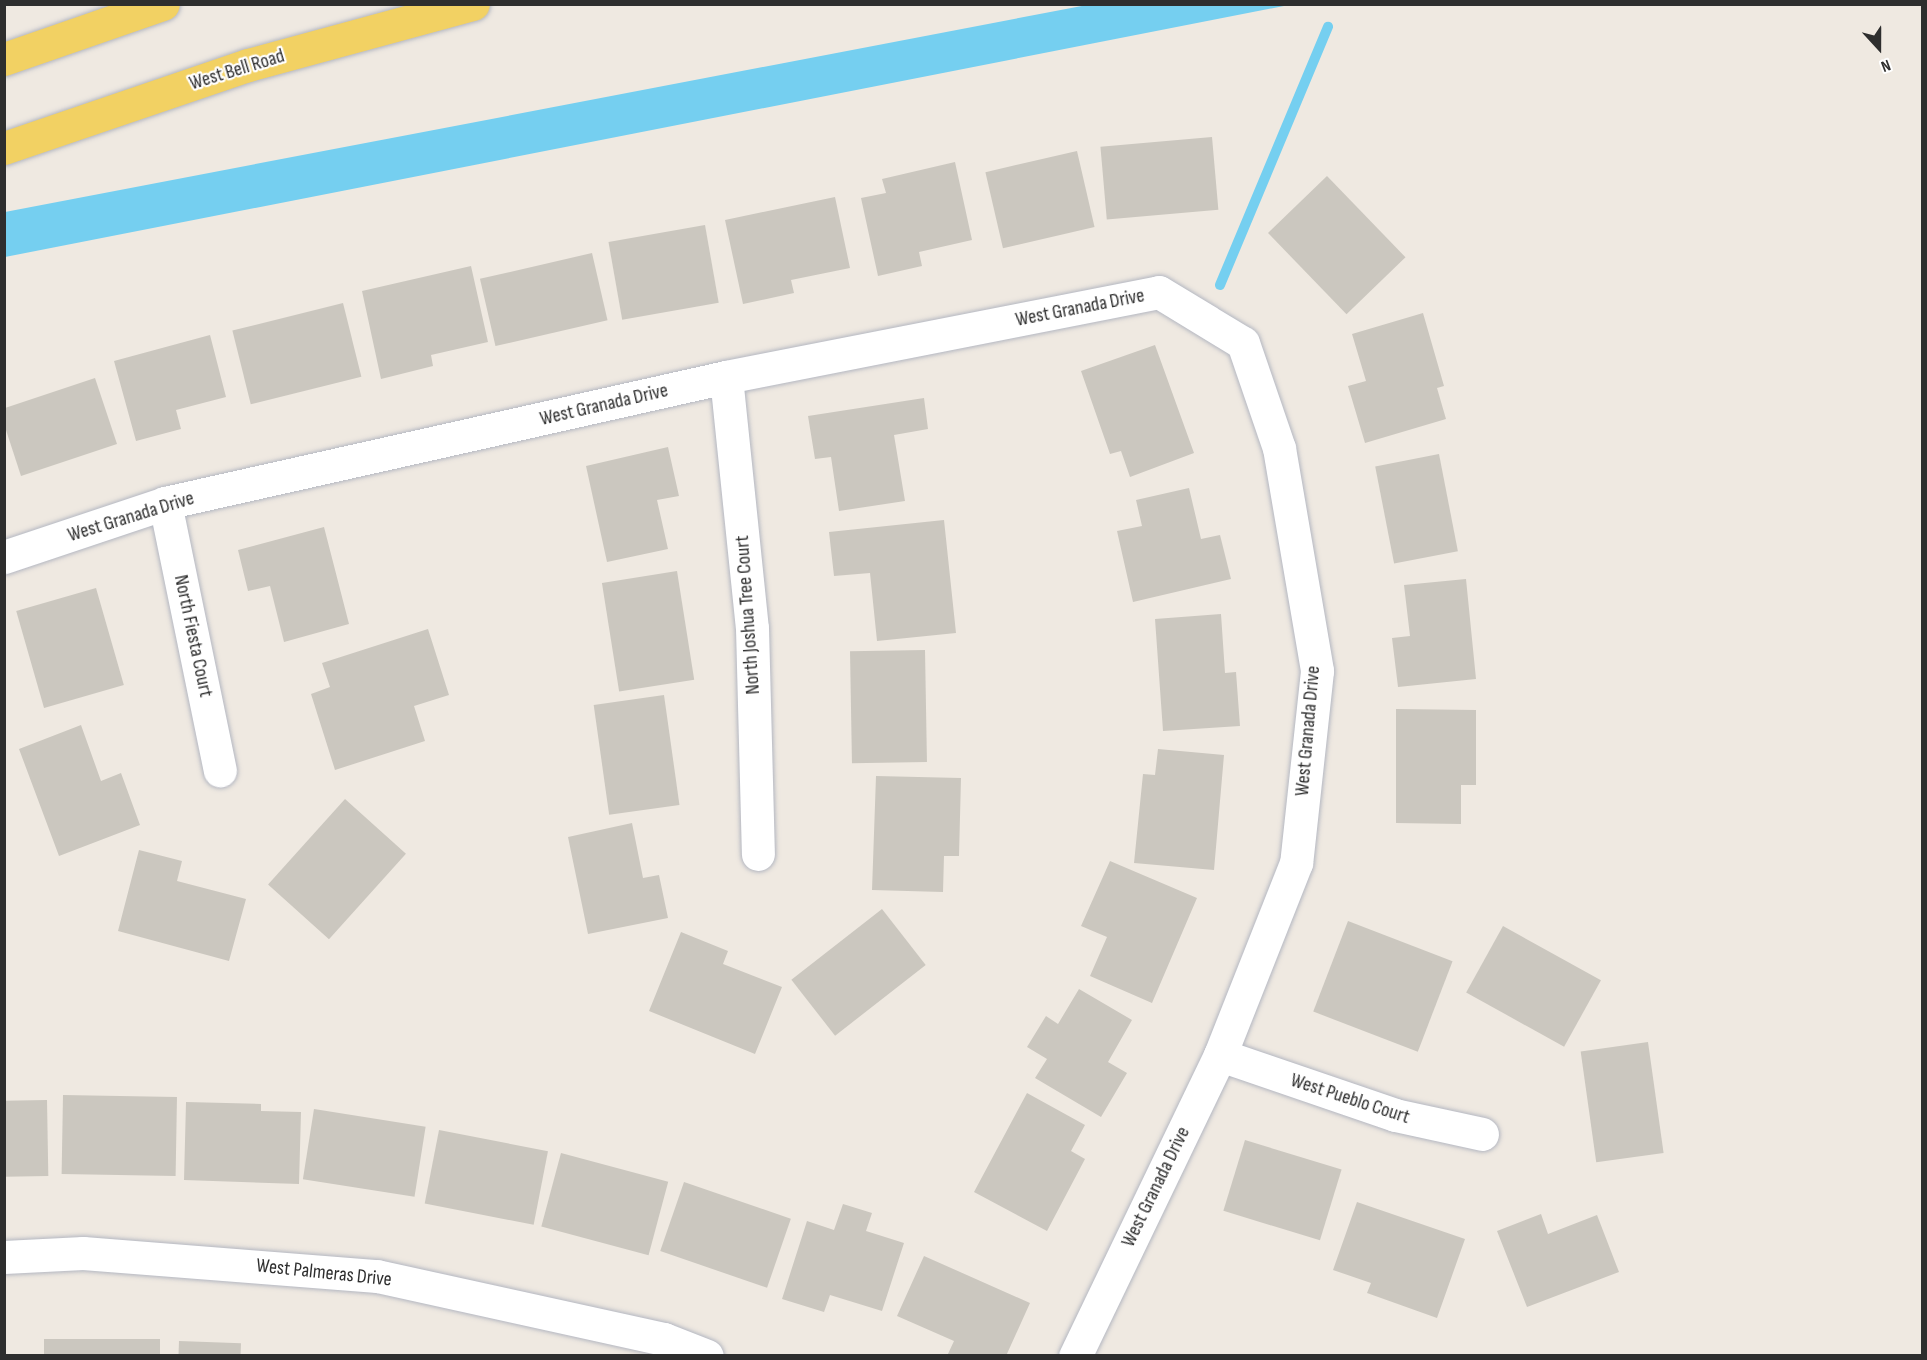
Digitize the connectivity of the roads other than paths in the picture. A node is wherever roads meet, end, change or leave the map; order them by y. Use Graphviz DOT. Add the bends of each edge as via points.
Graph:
graph roads {
  1 [pos="163,4"];
  2 [pos="473,4"];
  3 [pos="4,59"];
  4 [pos="4,148"];
  5 [pos="726,377"];
  6 [pos="165,503"];
  7 [pos="4,557"];
  8 [pos="220,770"];
  9 [pos="758,854"];
  10 [pos="1220,1054"];
  11 [pos="1482,1134"];
  12 [pos="4,1257"];
  13 [pos="707,1356"];
  14 [pos="1075,1356"];
  1 -- 3 [label="main road"];
  2 -- 4 [label="main road, West Bell Road" via="248,65"];
  5 -- 6 [label="street, West Granada Drive"];
  5 -- 9 [label="street, North Joshua Tree Court" via="753,628"];
  5 -- 10 [label="street, West Granada Drive" via="1159,292 1243,343 1279,448 1317,671 1296,863"];
  6 -- 7 [label="street, West Granada Drive"];
  6 -- 8 [label="street, North Fiesta Court"];
  10 -- 11 [label="street, West Pueblo Court" via="1395,1115"];
  10 -- 14 [label="street, West Granada Drive"];
  12 -- 13 [label="street, West Palmeras Drive" via="83,1253 377,1276 664,1339"];
}
